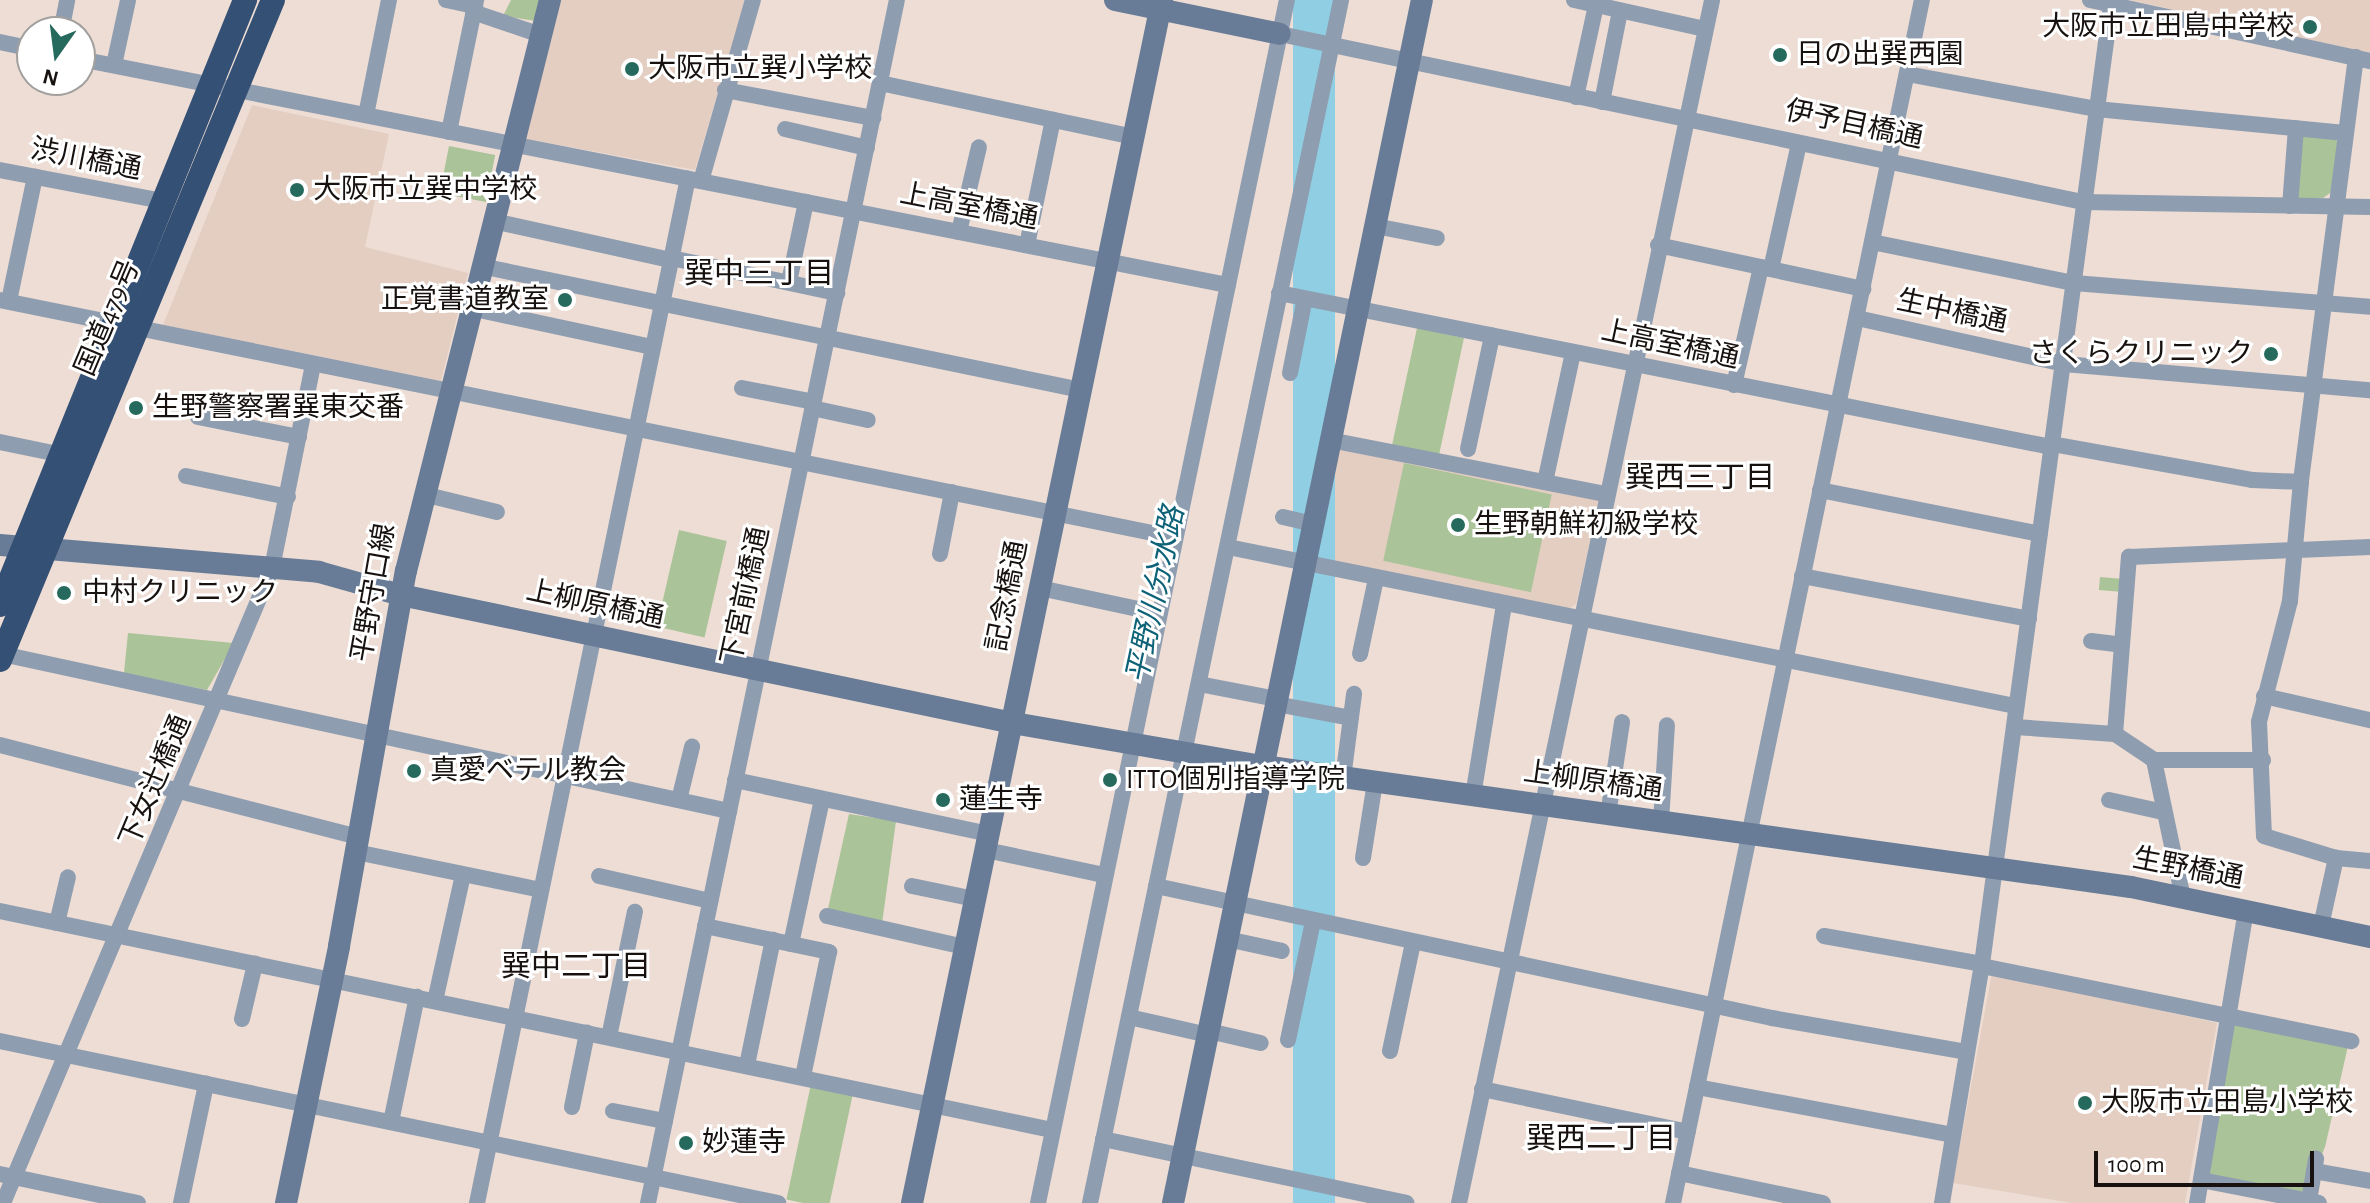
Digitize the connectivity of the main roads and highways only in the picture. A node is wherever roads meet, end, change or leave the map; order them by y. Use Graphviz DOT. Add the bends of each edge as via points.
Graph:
graph roads {
  1 [pos="245,0"];
  2 [pos="273,0"];
  3 [pos="125,325"];
  4 [pos="22,547"];
  5 [pos="0,605"];
  6 [pos="1,657"];
  1 -- 3 [label="highway, 国道479号" via="163,201"];
  2 -- 3 [label="highway, 国道479号" via="238,89"];
  3 -- 4 [label="highway, 国道479号"];
  3 -- 4 [label="highway, 国道479号" via="58,454"];
  4 -- 5 [label="highway, 国道479号"];
  4 -- 6 [label="highway, 国道479号"];
}
